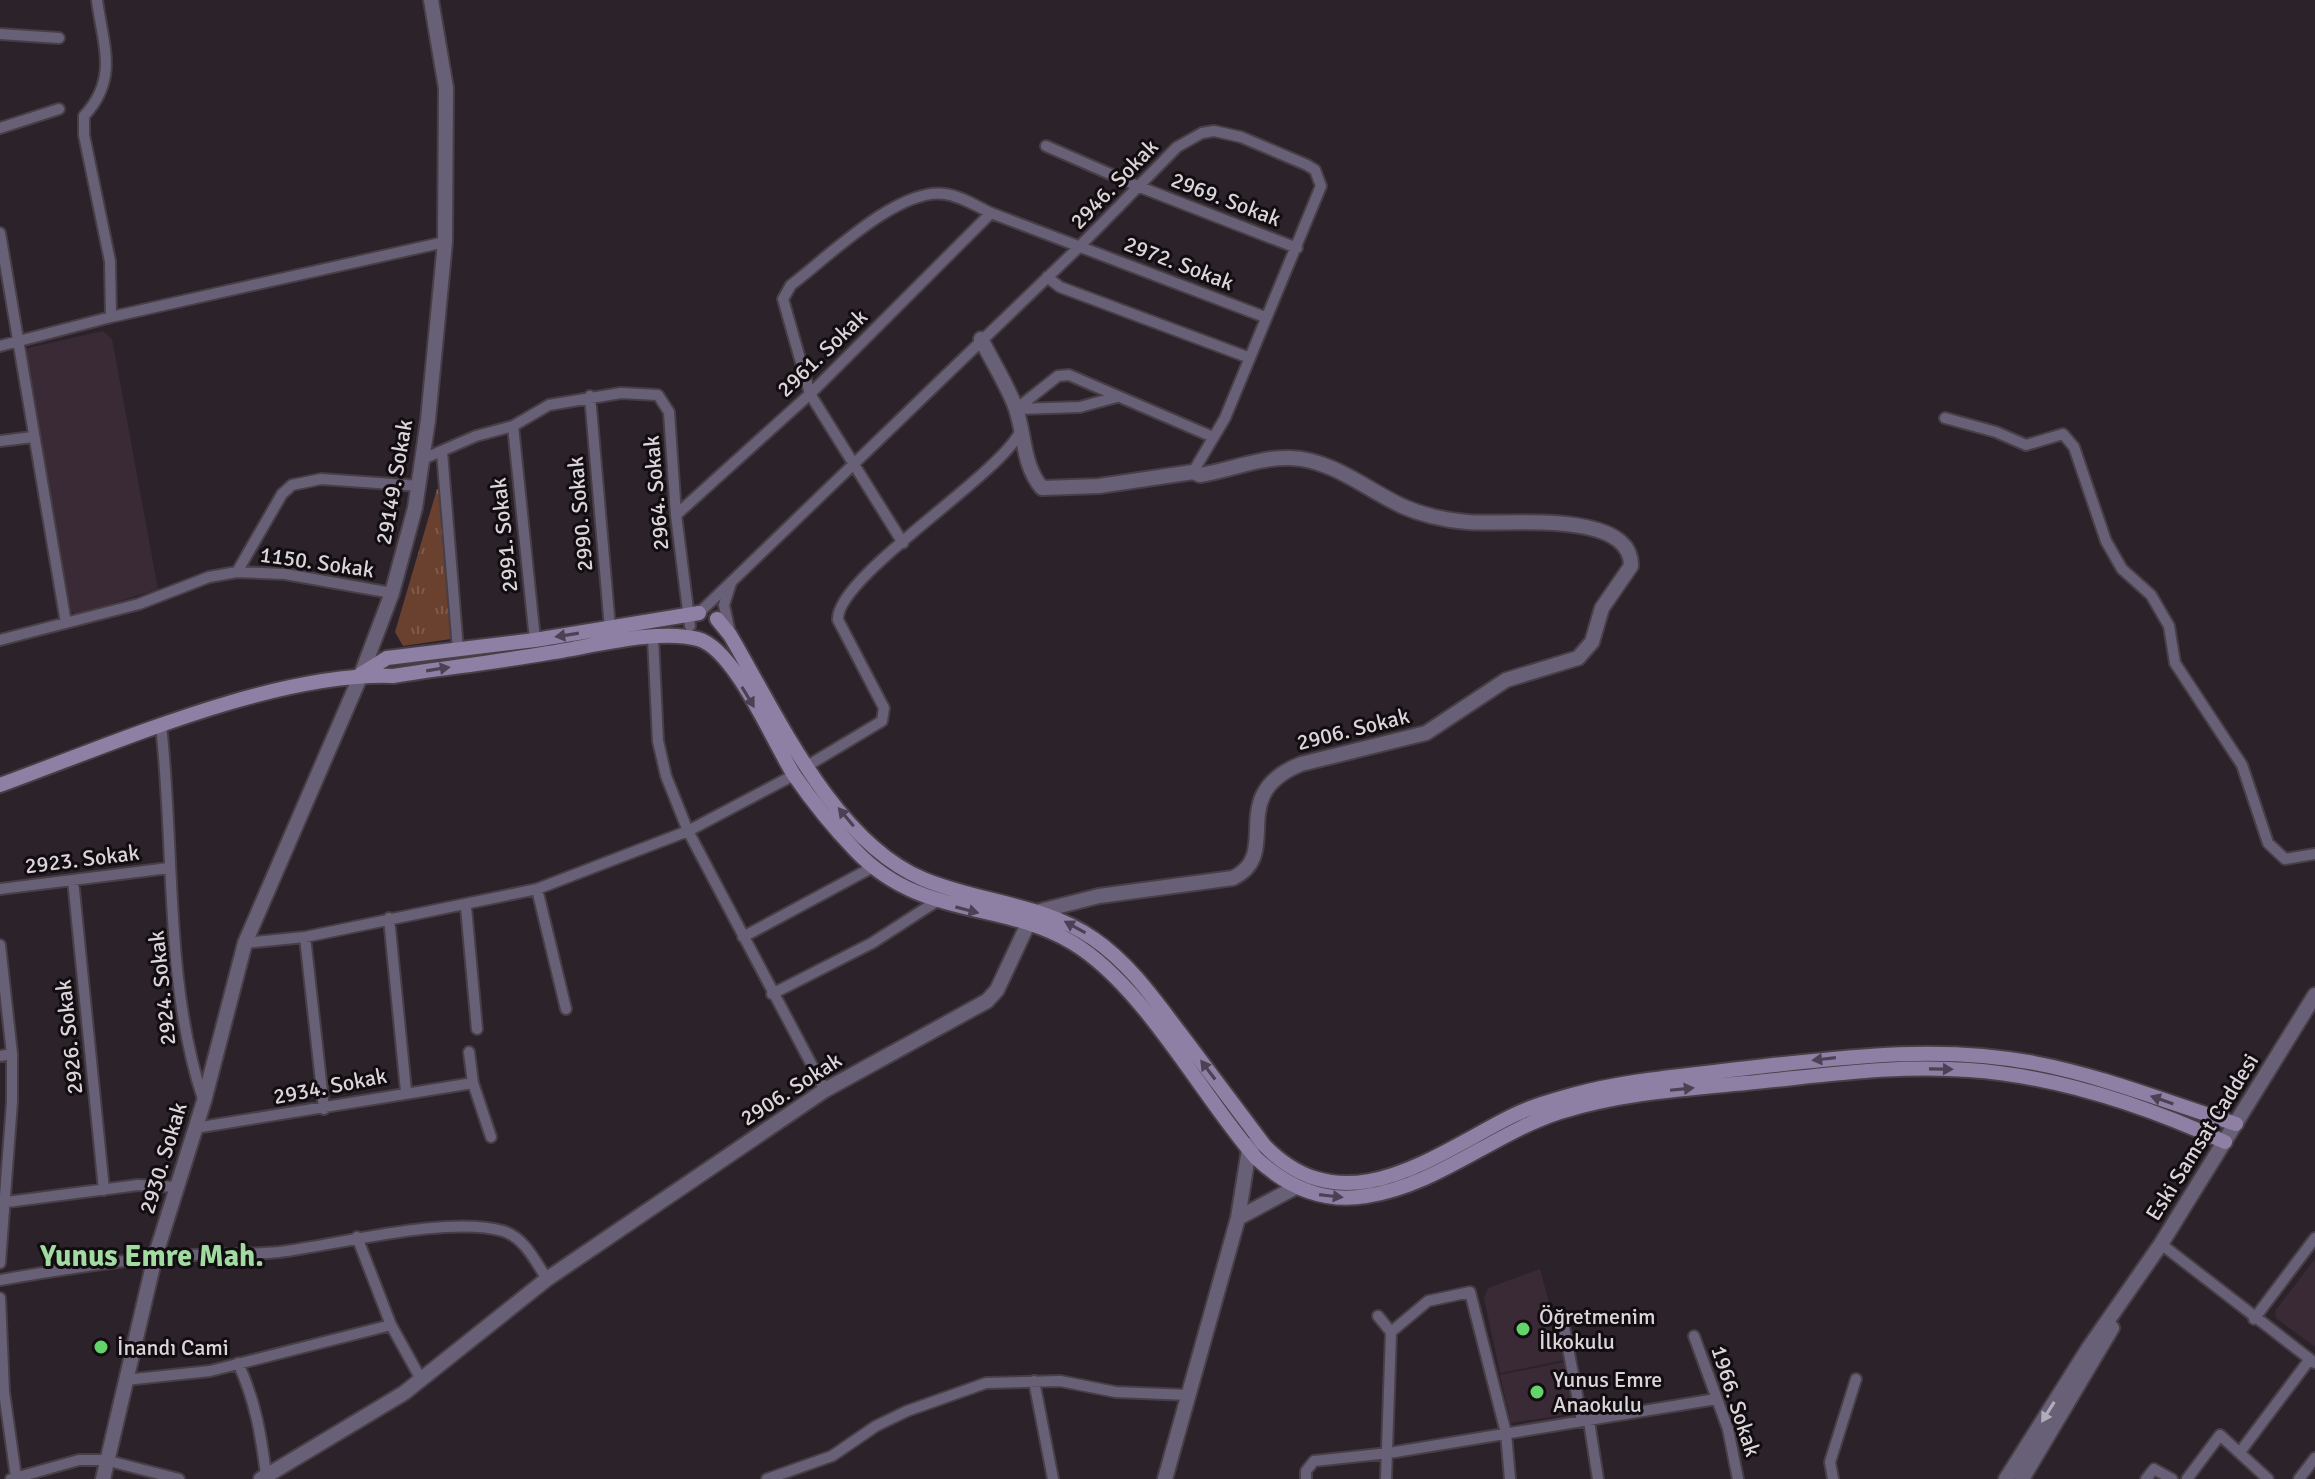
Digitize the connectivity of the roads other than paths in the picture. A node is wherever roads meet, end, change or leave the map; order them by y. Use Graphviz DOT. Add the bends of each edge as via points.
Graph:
graph roads {
  1 [pos="97,0"];
  2 [pos="431,0"];
  3 [pos="0,34"];
  4 [pos="59,38"];
  5 [pos="59,109"];
  6 [pos="0,128"];
  7 [pos="1046,146"];
  8 [pos="1140,187"];
  9 [pos="991,213"];
  10 [pos="0,233"];
  11 [pos="445,242"];
  12 [pos="1079,247"];
  13 [pos="1297,248"];
  14 [pos="1047,277"];
  15 [pos="111,317"];
  16 [pos="1265,317"];
  17 [pos="981,339"];
  18 [pos="19,341"];
  19 [pos="0,346"];
  20 [pos="1250,358"];
  21 [pos="810,394"];
  22 [pos="590,396"];
  23 [pos="1117,397"];
  24 [pos="1016,409"];
  25 [pos="1945,418"];
  26 [pos="513,426"];
  27 [pos="1019,434"];
  28 [pos="33,437"];
  29 [pos="1213,437"];
  30 [pos="0,441"];
  31 [pos="442,452"];
  32 [pos="423,459"];
  33 [pos="853,462"];
  34 [pos="1193,472"];
  35 [pos="420,486"];
  36 [pos="676,515"];
  37 [pos="903,543"];
  38 [pos="237,572"];
  39 [pos="732,581"];
  40 [pos="392,593"];
  41 [pos="724,605"];
  42 [pos="717,619"];
  43 [pos="66,623"];
  44 [pos="694,623"];
  45 [pos="610,628"];
  46 [pos="730,635"];
  47 [pos="653,638"];
  48 [pos="0,640"];
  49 [pos="535,640"];
  50 [pos="458,650"];
  51 [pos="361,675"];
  52 [pos="161,726"];
  53 [pos="801,770"];
  54 [pos="0,785"];
  55 [pos="688,831"];
  56 [pos="2315,854"];
  57 [pos="873,867"];
  58 [pos="169,868"];
  59 [pos="73,880"];
  60 [pos="0,889"];
  61 [pos="537,889"];
  62 [pos="937,901"];
  63 [pos="466,907"];
  64 [pos="1040,911"];
  65 [pos="389,918"];
  66 [pos="1028,924"];
  67 [pos="305,937"];
  68 [pos="743,937"];
  69 [pos="245,943"];
  70 [pos="0,945"];
  71 [pos="1,963"];
  72 [pos="1130,981"];
  73 [pos="772,994"];
  74 [pos="2315,995"];
  75 [pos="566,1009"];
  76 [pos="477,1029"];
  77 [pos="469,1052"];
  78 [pos="12,1054"];
  79 [pos="0,1056"];
  80 [pos="473,1083"];
  81 [pos="825,1090"];
  82 [pos="406,1091"];
  83 [pos="204,1101"];
  84 [pos="324,1109"];
  85 [pos="2236,1124"];
  86 [pos="195,1128"];
  87 [pos="491,1137"];
  88 [pos="1251,1140"];
  89 [pos="2225,1142"];
  90 [pos="4,1158"];
  91 [pos="177,1187"];
  92 [pos="1296,1187"];
  93 [pos="104,1190"];
  94 [pos="7,1202"];
  95 [pos="1238,1218"];
  96 [pos="357,1237"];
  97 [pos="2315,1238"];
  98 [pos="2161,1244"];
  99 [pos="155,1257"];
  100 [pos="0,1263"];
  101 [pos="547,1279"];
  102 [pos="0,1280"];
  103 [pos="0,1298"];
  104 [pos="2124,1302"];
  105 [pos="1378,1316"];
  106 [pos="2254,1319"];
  107 [pos="1563,1322"];
  108 [pos="391,1325"];
  109 [pos="1391,1332"];
  110 [pos="1694,1336"];
  111 [pos="2312,1361"];
  112 [pos="238,1363"];
  113 [pos="1856,1379"];
  114 [pos="125,1380"];
  115 [pos="422,1381"];
  116 [pos="1034,1381"];
  117 [pos="1188,1395"];
  118 [pos="1716,1399"];
  119 [pos="1586,1421"];
  120 [pos="1506,1433"];
  121 [pos="2240,1452"];
  122 [pos="1389,1453"];
  123 [pos="2315,1458"];
  124 [pos="105,1460"];
  125 [pos="264,1477"];
  126 [pos="14,1478"];
  127 [pos="103,1479"];
  128 [pos="179,1479"];
  129 [pos="767,1479"];
  130 [pos="1053,1479"];
  131 [pos="1165,1479"];
  132 [pos="1306,1479"];
  133 [pos="1386,1479"];
  134 [pos="1510,1479"];
  135 [pos="1598,1479"];
  136 [pos="1738,1479"];
  137 [pos="1833,1479"];
  138 [pos="2006,1479"];
  139 [pos="2022,1479"];
  140 [pos="2146,1479"];
  141 [pos="2172,1479"];
  142 [pos="2187,1479"];
  143 [pos="2268,1479"];
  144 [pos="2299,1479"];
  1 -- 15 [label="street" via="108,75 100,99 84,116 84,135 110,261"];
  2 -- 11 [label="street, 29149. Sokak" via="446,88"];
  3 -- 4 [label="street"];
  5 -- 6 [label="street"];
  7 -- 8 [label="street, 2969. Sokak"];
  8 -- 12 [label="street, 2946. Sokak"];
  8 -- 13 [label="street, 2969. Sokak"];
  8 -- 13 [label="street, 2946. Sokak" via="1189,139 1214,131 1241,137 1307,165 1319,177 1319,197"];
  9 -- 12 [label="street, 2972. Sokak"];
  9 -- 21 [label="street, 2961. Sokak"];
  9 -- 21 [label="street, 2972. Sokak" via="942,193 915,196 791,285 784,309"];
  10 -- 18 [label="street"];
  11 -- 15 [label="street"];
  11 -- 32 [label="street, 29149. Sokak"];
  12 -- 14 [label="street, 2946. Sokak"];
  12 -- 16 [label="street, 2972. Sokak"];
  13 -- 16 [label="street, 2946. Sokak"];
  14 -- 17 [label="street, 2946. Sokak"];
  14 -- 20 [label="street" via="1060,287"];
  15 -- 18 [label="street"];
  16 -- 20 [label="street, 2946. Sokak"];
  17 -- 24 [label="street, 2906. Sokak"];
  17 -- 33 [label="street, 2946. Sokak"];
  18 -- 19 [label="street"];
  18 -- 28 [label="street"];
  20 -- 29 [label="street, 2946. Sokak"];
  21 -- 33 [label="street, 2972. Sokak"];
  21 -- 36 [label="street, 2961. Sokak"];
  22 -- 26 [label="street, 2964. Sokak" via="549,405"];
  22 -- 36 [label="street, 2964. Sokak" via="652,392 667,405"];
  22 -- 45 [label="street, 2990. Sokak"];
  23 -- 24 [label="street" via="1080,407"];
  23 -- 24 [label="street" via="1061,374"];
  23 -- 29 [label="street"];
  24 -- 27 [label="street, 2906. Sokak"];
  25 -- 56 [label="street" via="2026,445 2063,434 2074,447 2106,541 2122,569 2151,595 2169,626 2175,663 2242,765 2268,843 2285,859"];
  26 -- 31 [label="street, 2964. Sokak"];
  26 -- 49 [label="street, 2991. Sokak"];
  27 -- 34 [label="street, 2906. Sokak" via="1042,488 1099,486"];
  27 -- 37 [label="street" via="994,463"];
  28 -- 30 [label="street"];
  28 -- 43 [label="street"];
  29 -- 34 [label="street, 2946. Sokak"];
  31 -- 32 [label="street, 2964. Sokak"];
  31 -- 50 [label="street"];
  32 -- 35 [label="street, 29149. Sokak"];
  33 -- 37 [label="street, 2972. Sokak"];
  33 -- 39 [label="street, 2946. Sokak"];
  34 -- 64 [label="street, 2906. Sokak" via="1292,458 1326,465 1432,517 1488,524 1580,524 1622,545 1631,566 1602,608 1592,642 1578,658 1506,680 1426,733 1282,773 1259,801 1255,858 1238,876 1099,896"];
  35 -- 38 [label="street" via="321,479 292,485"];
  35 -- 40 [label="street, 29149. Sokak"];
  36 -- 44 [label="street, 2964. Sokak"];
  37 -- 53 [label="street" via="876,565 837,613 884,708 883,718"];
  38 -- 40 [label="street, 1150. Sokak" via="285,574"];
  38 -- 43 [label="street, 1150. Sokak"];
  39 -- 41 [label="street"];
  39 -- 44 [label="street, 2946. Sokak"];
  40 -- 51 [label="street, 29149. Sokak"];
  41 -- 42 [label="street"];
  41 -- 46 [label="street"];
  42 -- 44 [label="main road" via="709,613"];
  42 -- 44 [label="main road" via="715,636"];
  42 -- 46 [label="main road"];
  43 -- 48 [label="street, 1150. Sokak"];
  44 -- 45 [label="main road"];
  44 -- 47 [label="main road"];
  44 -- 53 [label="main road, one-way"];
  45 -- 49 [label="main road, one-way"];
  46 -- 53 [label="main road"];
  51 -- 47 [label="main road, one-way" via="393,676"];
  47 -- 55 [label="street" via="658,741"];
  49 -- 50 [label="main road"];
  50 -- 51 [label="main road" via="387,658"];
  51 -- 52 [label="main road" via="261,695"];
  51 -- 69 [label="street, 29149. Sokak"];
  52 -- 54 [label="main road"];
  52 -- 58 [label="street, 2924. Sokak"];
  53 -- 55 [label="street"];
  53 -- 57 [label="main road" via="849,844"];
  64 -- 53 [label="main road, one-way" via="949,889 901,868 863,837"];
  55 -- 61 [label="street"];
  55 -- 68 [label="street"];
  57 -- 62 [label="main road"];
  57 -- 68 [label="street"];
  58 -- 59 [label="street, 2923. Sokak"];
  58 -- 83 [label="street, 2924. Sokak" via="191,1063"];
  59 -- 60 [label="street, 2923. Sokak"];
  59 -- 93 [label="street, 2926. Sokak"];
  61 -- 63 [label="street"];
  61 -- 75 [label="street"];
  62 -- 66 [label="main road, one-way"];
  62 -- 73 [label="street" via="872,943"];
  63 -- 65 [label="street"];
  63 -- 76 [label="street"];
  64 -- 66 [label="street, 2906. Sokak"];
  72 -- 64 [label="main road, one-way" via="1094,938"];
  65 -- 67 [label="street"];
  65 -- 82 [label="street"];
  66 -- 72 [label="main road" via="1079,947"];
  66 -- 81 [label="street, 2906. Sokak" via="987,1001"];
  67 -- 69 [label="street"];
  67 -- 84 [label="street"];
  68 -- 73 [label="street"];
  69 -- 83 [label="street, 2930. Sokak"];
  70 -- 71 [label="street"];
  71 -- 78 [label="street"];
  72 -- 88 [label="main road"];
  73 -- 81 [label="street"];
  74 -- 85 [label="street, Eski Samsat Caddesi"];
  77 -- 80 [label="street"];
  78 -- 79 [label="street"];
  78 -- 90 [label="street"];
  80 -- 82 [label="street, 2934. Sokak"];
  80 -- 87 [label="street"];
  81 -- 101 [label="street, 2906. Sokak"];
  82 -- 84 [label="street, 2934. Sokak"];
  83 -- 86 [label="street, 2930. Sokak"];
  84 -- 86 [label="street, 2934. Sokak"];
  85 -- 88 [label="main road, one-way" via="2052,1067 1937,1052 1855,1056 1599,1088 1527,1110 1393,1176 1364,1183 1306,1175"];
  85 -- 89 [label="street, Eski Samsat Caddesi"];
  86 -- 91 [label="street, 2930. Sokak"];
  88 -- 92 [label="main road" via="1271,1172"];
  88 -- 95 [label="street"];
  92 -- 89 [label="main road, one-way" via="1333,1198 1382,1193 1517,1128 1631,1095 1904,1069 1969,1070 2048,1082"];
  89 -- 98 [label="street, Eski Samsat Caddesi"];
  90 -- 94 [label="street"];
  91 -- 93 [label="street"];
  91 -- 99 [label="street, 2930. Sokak"];
  92 -- 95 [label="street"];
  93 -- 94 [label="street"];
  94 -- 100 [label="street"];
  95 -- 117 [label="street"];
  96 -- 99 [label="street" via="282,1251"];
  96 -- 101 [label="street" via="500,1231 522,1242"];
  96 -- 108 [label="street"];
  97 -- 106 [label="street"];
  98 -- 104 [label="street, Eski Samsat Caddesi"];
  98 -- 106 [label="street"];
  99 -- 102 [label="street"];
  99 -- 114 [label="street, 2930. Sokak"];
  101 -- 115 [label="street, 2906. Sokak"];
  103 -- 126 [label="street"];
  104 -- 138 [label="street, Eski Samsat Caddesi, one-way"];
  104 -- 139 [label="street, Eski Samsat Caddesi" via="2098,1356"];
  105 -- 109 [label="street"];
  106 -- 111 [label="street"];
  107 -- 119 [label="street"];
  108 -- 112 [label="street"];
  108 -- 115 [label="street"];
  109 -- 120 [label="street" via="1428,1301 1470,1292"];
  109 -- 122 [label="street"];
  110 -- 118 [label="street, 1966. Sokak"];
  111 -- 121 [label="street"];
  112 -- 114 [label="street" via="182,1377"];
  112 -- 125 [label="street" via="260,1423"];
  113 -- 137 [label="street" via="1830,1462"];
  114 -- 124 [label="street, 2930. Sokak"];
  115 -- 125 [label="street, 2906. Sokak"];
  116 -- 117 [label="street"];
  116 -- 129 [label="street" via="967,1388 876,1426 832,1456"];
  116 -- 130 [label="street"];
  117 -- 131 [label="street"];
  118 -- 119 [label="street"];
  118 -- 136 [label="street, 1966. Sokak"];
  119 -- 120 [label="street"];
  119 -- 135 [label="street"];
  120 -- 122 [label="street"];
  120 -- 134 [label="street"];
  121 -- 142 [label="street" via="2220,1435"];
  121 -- 143 [label="street"];
  122 -- 132 [label="street" via="1314,1461"];
  122 -- 133 [label="street"];
  123 -- 144 [label="street"];
  124 -- 126 [label="street" via="79,1460"];
  124 -- 127 [label="street, 2930. Sokak"];
  124 -- 128 [label="street"];
  140 -- 141 [label="street" via="2154,1469"];
}
